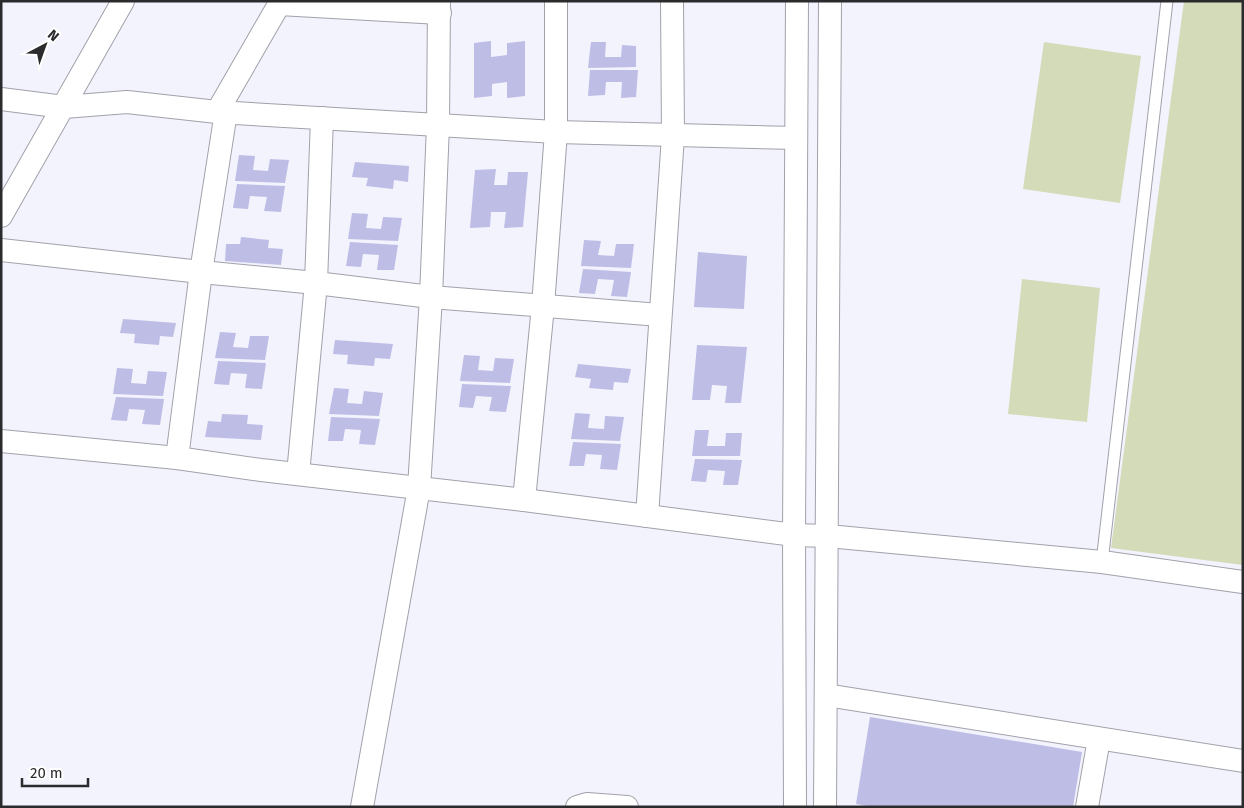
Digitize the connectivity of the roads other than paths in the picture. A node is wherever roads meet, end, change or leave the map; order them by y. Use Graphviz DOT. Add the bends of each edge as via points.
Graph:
graph roads {
  1 [pos="123,1"];
  2 [pos="556,1"];
  3 [pos="672,1"];
  4 [pos="797,1"];
  5 [pos="830,1"];
  6 [pos="1166,1"];
  7 [pos="280,3"];
  8 [pos="439,7"];
  9 [pos="1,99"];
  10 [pos="64,107"];
  11 [pos="221,112"];
  12 [pos="322,118"];
  13 [pos="438,125"];
  14 [pos="556,132"];
  15 [pos="673,136"];
  16 [pos="796,138"];
  17 [pos="1,216"];
  18 [pos="1,250"];
  19 [pos="201,272"];
  20 [pos="316,283"];
  21 [pos="431,297"];
  22 [pos="544,306"];
  23 [pos="660,315"];
  24 [pos="1,441"];
  25 [pos="177,458"];
  26 [pos="298,474"];
  27 [pos="419,488"];
  28 [pos="524,500"];
  29 [pos="647,516"];
  30 [pos="794,534"];
  31 [pos="828,536"];
  32 [pos="1102,562"];
  33 [pos="1243,582"];
  34 [pos="826,695"];
  35 [pos="1099,739"];
  36 [pos="1243,761"];
  37 [pos="583,806"];
  38 [pos="362,807"];
  39 [pos="627,807"];
  40 [pos="795,807"];
  41 [pos="825,807"];
  42 [pos="1087,807"];
  1 -- 10 [label="street"];
  2 -- 14 [label="street"];
  3 -- 15 [label="street"];
  4 -- 16 [label="street"];
  5 -- 31 [label="street"];
  6 -- 32 [label="lane"];
  7 -- 8 [label="street"];
  7 -- 11 [label="street"];
  8 -- 13 [label="street"];
  9 -- 10 [label="street"];
  10 -- 11 [label="street" via="127,102"];
  10 -- 17 [label="street"];
  11 -- 12 [label="street"];
  11 -- 19 [label="street"];
  12 -- 13 [label="street"];
  12 -- 20 [label="street"];
  13 -- 14 [label="street"];
  13 -- 21 [label="street"];
  14 -- 15 [label="street"];
  14 -- 22 [label="street"];
  15 -- 16 [label="street"];
  15 -- 23 [label="street"];
  16 -- 30 [label="street"];
  18 -- 19 [label="street"];
  19 -- 20 [label="street"];
  19 -- 25 [label="street"];
  20 -- 21 [label="street"];
  20 -- 26 [label="street"];
  21 -- 22 [label="street"];
  21 -- 27 [label="street"];
  22 -- 23 [label="street"];
  22 -- 28 [label="street"];
  23 -- 29 [label="street"];
  24 -- 25 [label="street"];
  25 -- 26 [label="street"];
  26 -- 27 [label="street"];
  27 -- 28 [label="street"];
  27 -- 38 [label="street"];
  28 -- 29 [label="street"];
  29 -- 30 [label="street"];
  30 -- 31 [label="street"];
  30 -- 40 [label="street"];
  31 -- 32 [label="street"];
  31 -- 34 [label="street"];
  32 -- 33 [label="street"];
  34 -- 35 [label="street"];
  34 -- 41 [label="street"];
  35 -- 36 [label="street"];
  35 -- 42 [label="street"];
  37 -- 39 [label="street"];
}
